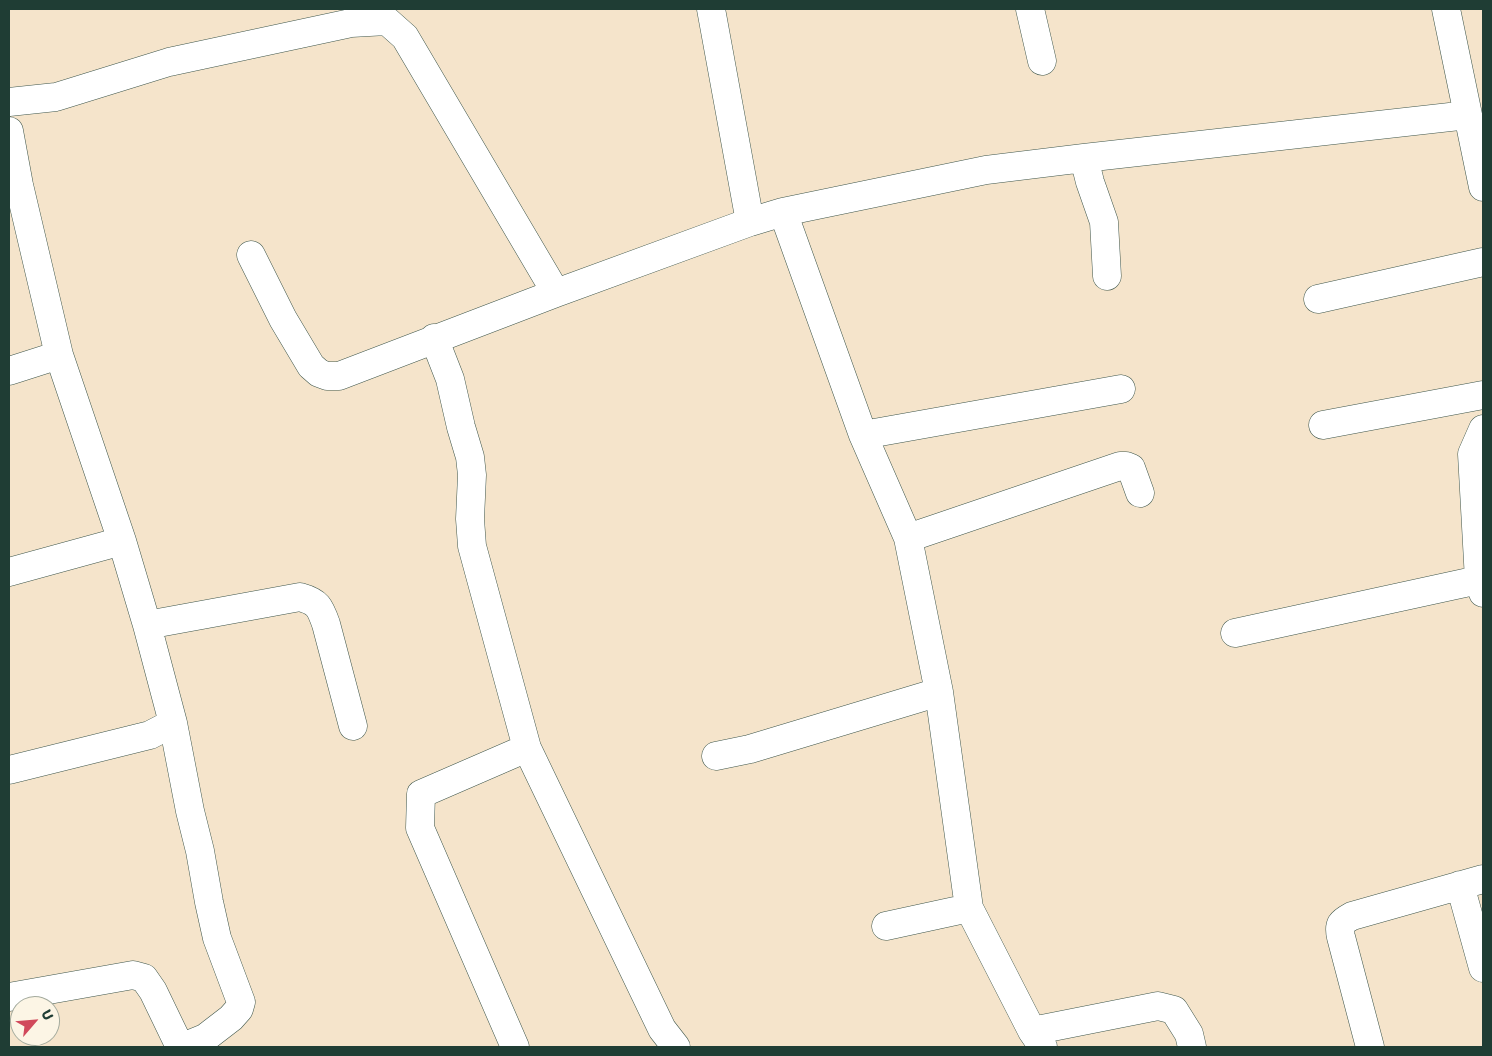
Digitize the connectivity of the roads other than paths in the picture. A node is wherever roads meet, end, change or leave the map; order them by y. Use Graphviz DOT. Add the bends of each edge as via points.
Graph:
graph roads {
  1 [pos="711,9"];
  2 [pos="1030,9"];
  3 [pos="1446,9"];
  4 [pos="350,16"];
  5 [pos="1042,60"];
  6 [pos="9,102"];
  7 [pos="1468,115"];
  8 [pos="9,131"];
  9 [pos="1084,158"];
  10 [pos="1483,184"];
  11 [pos="783,212"];
  12 [pos="750,222"];
  13 [pos="251,255"];
  14 [pos="1483,262"];
  15 [pos="1107,276"];
  16 [pos="556,293"];
  17 [pos="1318,299"];
  18 [pos="434,338"];
  19 [pos="60,355"];
  20 [pos="9,371"];
  21 [pos="1121,389"];
  22 [pos="1483,395"];
  23 [pos="1323,426"];
  24 [pos="1483,429"];
  25 [pos="863,434"];
  26 [pos="1140,493"];
  27 [pos="908,538"];
  28 [pos="122,541"];
  29 [pos="9,572"];
  30 [pos="1482,584"];
  31 [pos="147,625"];
  32 [pos="1235,633"];
  33 [pos="939,692"];
  34 [pos="173,723"];
  35 [pos="353,726"];
  36 [pos="526,748"];
  37 [pos="716,756"];
  38 [pos="9,770"];
  39 [pos="1472,882"];
  40 [pos="969,908"];
  41 [pos="886,926"];
  42 [pos="1483,968"];
  43 [pos="9,997"];
  44 [pos="1038,1039"];
  45 [pos="182,1047"];
  46 [pos="515,1047"];
  47 [pos="676,1047"];
  48 [pos="1192,1047"];
  49 [pos="1370,1047"];
  1 -- 12 [label="street"];
  2 -- 5 [label="street"];
  3 -- 7 [label="street"];
  4 -- 6 [label="street" via="169,62 56,97"];
  4 -- 16 [label="street" via="387,20 405,37"];
  7 -- 9 [label="street"];
  7 -- 10 [label="street"];
  8 -- 19 [label="street"];
  9 -- 11 [label="street" via="986,170"];
  9 -- 15 [label="street" via="1104,222"];
  11 -- 12 [label="street"];
  11 -- 25 [label="street"];
  12 -- 16 [label="street"];
  13 -- 18 [label="street" via="283,318 319,374 339,376"];
  14 -- 17 [label="street"];
  16 -- 18 [label="street"];
  18 -- 36 [label="street" via="450,379 470,457 472,546"];
  19 -- 20 [label="street"];
  19 -- 28 [label="street"];
  21 -- 25 [label="street"];
  22 -- 23 [label="street"];
  24 -- 30 [label="street" via="1472,454"];
  25 -- 27 [label="street"];
  26 -- 27 [label="street" via="1131,468 1120,466"];
  27 -- 33 [label="street"];
  28 -- 29 [label="street"];
  28 -- 31 [label="street"];
  30 -- 32 [label="street"];
  31 -- 34 [label="street"];
  31 -- 35 [label="street" via="300,597 312,600 326,624"];
  33 -- 37 [label="street" via="750,749"];
  33 -- 40 [label="street"];
  34 -- 38 [label="street" via="150,734"];
  34 -- 45 [label="street" via="217,938 241,1002 232,1018 205,1038"];
  36 -- 46 [label="street" via="421,794 420,828"];
  36 -- 47 [label="street" via="662,1029"];
  39 -- 42 [label="street"];
  39 -- 49 [label="street" via="1352,916 1342,922 1340,937"];
  40 -- 41 [label="street"];
  40 -- 44 [label="street"];
  43 -- 45 [label="street" via="132,975 144,978"];
  44 -- 48 [label="street" via="1158,1006 1174,1010 1189,1034"];
}
